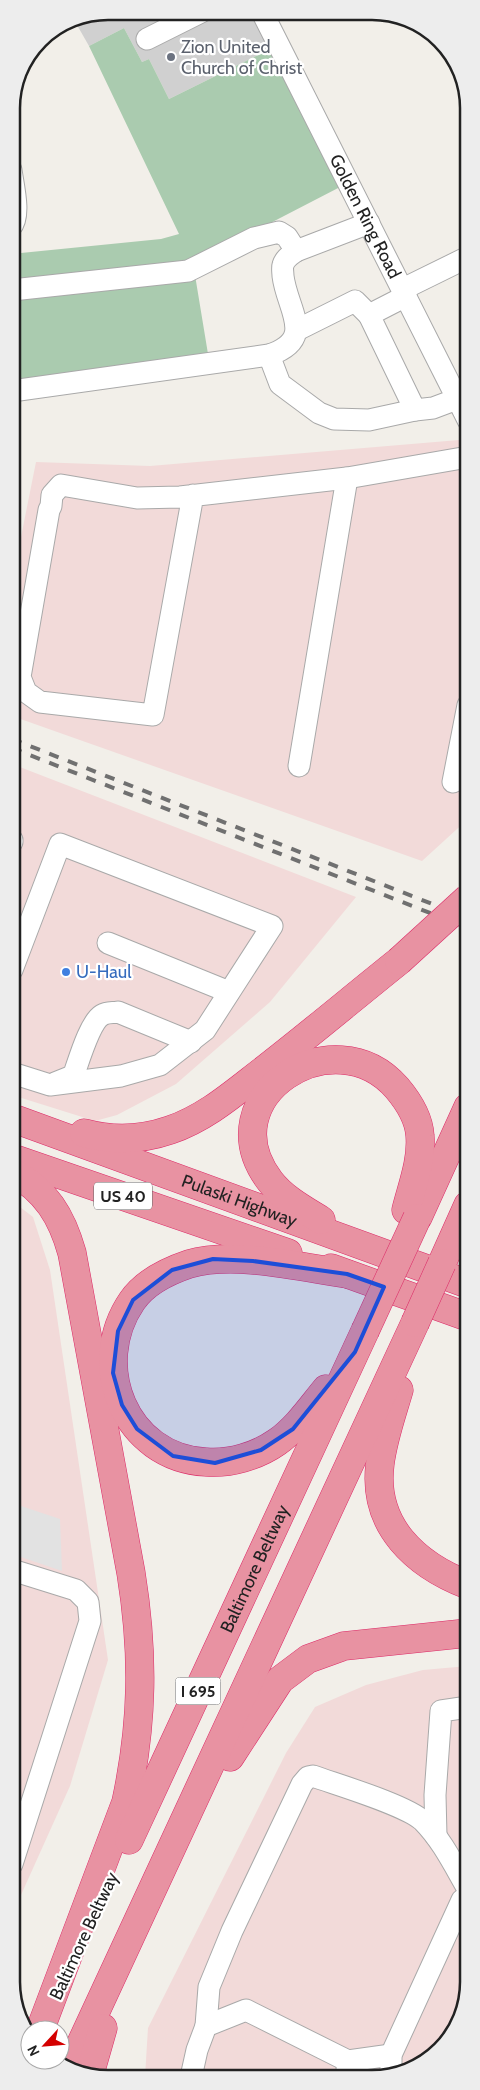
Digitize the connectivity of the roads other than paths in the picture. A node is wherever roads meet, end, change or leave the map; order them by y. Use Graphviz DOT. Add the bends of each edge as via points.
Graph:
graph roads {
  1 [pos="185,20"];
  2 [pos="266,20"];
  3 [pos="147,39"];
  4 [pos="369,222"];
  5 [pos="296,251"];
  6 [pos="460,261"];
  7 [pos="20,289"];
  8 [pos="404,292"];
  9 [pos="369,315"];
  10 [pos="297,330"];
  11 [pos="269,355"];
  12 [pos="20,390"];
  13 [pos="457,399"];
  14 [pos="460,405"];
  15 [pos="416,410"];
  16 [pos="460,458"];
  17 [pos="346,478"];
  18 [pos="193,495"];
  19 [pos="460,747"];
  20 [pos="299,766"];
  21 [pos="453,782"];
  22 [pos="460,905"];
  23 [pos="108,943"];
  24 [pos="20,949"];
  25 [pos="229,992"];
  26 [pos="192,1042"];
  27 [pos="20,1076"];
  28 [pos="50,1085"];
  29 [pos="20,1118"];
  30 [pos="20,1119"];
  31 [pos="460,1122"];
  32 [pos="20,1143"];
  33 [pos="20,1161"];
  34 [pos="20,1177"];
  35 [pos="264,1211"];
  36 [pos="411,1214"];
  37 [pos="460,1236"];
  38 [pos="361,1246"];
  39 [pos="434,1266"];
  40 [pos="347,1274"];
  41 [pos="460,1274"];
  42 [pos="460,1280"];
  43 [pos="460,1314"];
  44 [pos="411,1337"];
  45 [pos="360,1342"];
  46 [pos="20,1572"];
  47 [pos="460,1582"];
  48 [pos="460,1634"];
  49 [pos="460,1708"];
  50 [pos="436,1836"];
  51 [pos="20,1839"];
  52 [pos="166,1860"];
  53 [pos="460,1877"];
  54 [pos="460,1904"];
  55 [pos="124,1949"];
  56 [pos="44,2020"];
  57 [pos="45,2020"];
  58 [pos="206,2026"];
  59 [pos="72,2062"];
  60 [pos="391,2065"];
  61 [pos="91,2068"];
  62 [pos="347,2069"];
  63 [pos="192,2070"];
  1 -- 3 [label="street"];
  2 -- 4 [label="street, Golden Ring Road"];
  4 -- 5 [label="street"];
  4 -- 8 [label="street, Golden Ring Road"];
  5 -- 7 [label="street" via="287,237 279,232 254,238 188,271"];
  5 -- 10 [label="street" via="286,258 282,266"];
  6 -- 8 [label="street"];
  8 -- 9 [label="street"];
  8 -- 13 [label="street, Golden Ring Road"];
  9 -- 10 [label="street" via="355,301"];
  9 -- 15 [label="street"];
  10 -- 11 [label="street" via="291,343"];
  11 -- 12 [label="street"];
  11 -- 15 [label="street" via="280,384 312,408 334,419 370,420"];
  13 -- 14 [label="street, Golden Ring Road"];
  13 -- 15 [label="street"];
  16 -- 17 [label="street"];
  17 -- 18 [label="street"];
  17 -- 20 [label="street"];
  18 -- 18 [label="street" via="137,498 61,485 52,495 20,677 26,692 40,702 153,716"];
  19 -- 21 [label="street"];
  22 -- 29 [label="highway, bridge" via="399,961 302,1040 212,1110 191,1121 132,1139 102,1138"];
  23 -- 25 [label="street"];
  24 -- 25 [label="street" via="60,844 272,926"];
  25 -- 26 [label="street" via="205,1030"];
  26 -- 28 [label="street" via="160,1065 121,1076"];
  26 -- 28 [label="street" via="118,1012 108,1013 95,1022 74,1074"];
  27 -- 28 [label="street"];
  30 -- 35 [label="highway, Pulaski Highway / US 40"];
  31 -- 36 [label="highway, Baltimore Beltway / I 695"];
  32 -- 35 [label="highway" via="172,1193"];
  33 -- 40 [label="highway, Pulaski Highway / US 40"];
  34 -- 56 [label="highway" via="48,1199 60,1218 72,1253 131,1574 141,1658 137,1734 126,1802"];
  35 -- 38 [label="highway, Pulaski Highway / US 40"];
  36 -- 38 [label="highway" via="420,1135 415,1115 404,1096 389,1079 366,1066 342,1060 316,1061 294,1070 276,1082 257,1111 254,1145 260,1162 269,1180 282,1193"];
  36 -- 45 [label="highway, Baltimore Beltway / I 695, bridge"];
  37 -- 39 [label="highway"];
  38 -- 39 [label="highway, Pulaski Highway / US 40"];
  39 -- 41 [label="highway"];
  39 -- 42 [label="highway, Pulaski Highway / US 40"];
  39 -- 44 [label="highway, I 695, bridge"];
  40 -- 43 [label="highway, Pulaski Highway / US 40"];
  40 -- 45 [label="highway" via="235,1260 213,1260 172,1270 155,1279 133,1300 114,1344 113,1373 126,1411 137,1429 154,1444 173,1456 193,1462 215,1463 261,1450 293,1429"];
  44 -- 47 [label="highway" via="384,1446 380,1488 397,1536 416,1557"];
  44 -- 52 [label="highway, I 695"];
  45 -- 57 [label="highway, Baltimore Beltway / I 695"];
  46 -- 51 [label="street" via="76,1590 88,1602 90,1620"];
  48 -- 52 [label="highway" via="344,1646 308,1659 280,1680"];
  49 -- 50 [label="street" via="441,1710 435,1795"];
  50 -- 53 [label="street"];
  50 -- 58 [label="street" via="421,1819 406,1810 313,1776 308,1777 232,1930 209,1987"];
  52 -- 55 [label="highway, I 695"];
  54 -- 60 [label="street"];
  55 -- 59 [label="highway, I 695"];
  55 -- 61 [label="highway"];
  58 -- 62 [label="street" via="246,2010"];
  58 -- 63 [label="street"];
  60 -- 62 [label="street"];
}
